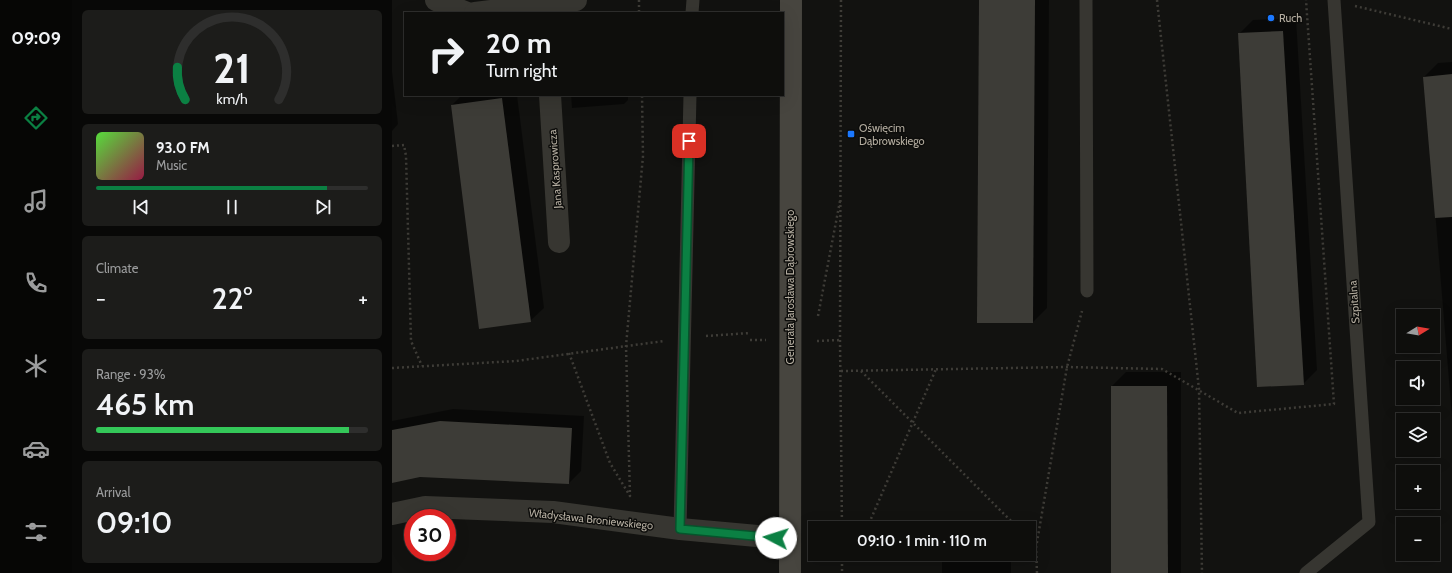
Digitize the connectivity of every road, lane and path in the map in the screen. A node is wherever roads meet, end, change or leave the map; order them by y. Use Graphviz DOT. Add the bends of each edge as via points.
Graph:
graph roads {
  1 [pos="436,0"];
  2 [pos="576,0"];
  3 [pos="638,0"];
  4 [pos="693,0"];
  5 [pos="790,0"];
  6 [pos="841,0"];
  7 [pos="1086,0"];
  8 [pos="1157,0"];
  9 [pos="1306,0"];
  10 [pos="1334,0"];
  11 [pos="544,9"];
  12 [pos="465,12"];
  13 [pos="492,12"];
  14 [pos="639,12"];
  15 [pos="692,12"];
  16 [pos="1452,29"];
  17 [pos="550,96"];
  18 [pos="642,96"];
  19 [pos="690,96"];
  20 [pos="392,146"];
  21 [pos="841,195"];
  22 [pos="559,242"];
  23 [pos="1087,291"];
  24 [pos="818,317"];
  25 [pos="750,333"];
  26 [pos="817,335"];
  27 [pos="683,338"];
  28 [pos="626,346"];
  29 [pos="817,348"];
  30 [pos="569,354"];
  31 [pos="422,366"];
  32 [pos="1067,367"];
  33 [pos="392,368"];
  34 [pos="861,370"];
  35 [pos="936,370"];
  36 [pos="841,371"];
  37 [pos="1199,389"];
  38 [pos="912,423"];
  39 [pos="392,514"];
  40 [pos="842,521"];
  41 [pos="869,521"];
  42 [pos="1011,521"];
  43 [pos="680,529"];
  44 [pos="790,539"];
  45 [pos="1036,548"];
  46 [pos="842,561"];
  47 [pos="790,573"];
  48 [pos="842,573"];
  49 [pos="1037,573"];
  50 [pos="1202,573"];
  51 [pos="1306,573"];
  1 -- 12 [label="street"];
  2 -- 11 [label="street"];
  3 -- 14 [label="path"];
  4 -- 15 [label="lane"];
  5 -- 44 [label="street, Generała Jarosława Dąbrowskiego"];
  6 -- 21 [label="path"];
  7 -- 23 [label="lane"];
  8 -- 37 [label="path"];
  9 -- 37 [label="path" via="1334,404 1238,413"];
  10 -- 16 [label="path"];
  10 -- 51 [label="lane, Szpitalna" via="1369,522"];
  11 -- 13 [label="street"];
  17 -- 22 [label="street, Jana Kasprowicza"];
  18 -- 28 [label="path" via="643,156"];
  19 -- 27 [label="lane"];
  20 -- 31 [label="path" via="404,145 406,156 411,341"];
  21 -- 24 [label="path"];
  21 -- 36 [label="path"];
  23 -- 32 [label="path"];
  25 -- 27 [label="path"];
  26 -- 29 [label="path"];
  27 -- 28 [label="path"];
  27 -- 43 [label="lane"];
  28 -- 30 [label="path"];
  28 -- 30 [label="path" via="630,496 610,463"];
  30 -- 31 [label="path" via="516,361"];
  31 -- 33 [label="path"];
  32 -- 35 [label="path"];
  32 -- 37 [label="path" via="1162,369"];
  32 -- 45 [label="path"];
  34 -- 35 [label="path"];
  34 -- 36 [label="path"];
  34 -- 38 [label="path"];
  35 -- 38 [label="path"];
  36 -- 40 [label="path"];
  37 -- 50 [label="path"];
  38 -- 41 [label="path"];
  38 -- 42 [label="path"];
  39 -- 43 [label="street, Władysława Broniewskiego" via="425,507 553,512"];
  43 -- 44 [label="street, Władysława Broniewskiego"];
  44 -- 47 [label="street, Generała Jarosława Dąbrowskiego"];
  45 -- 49 [label="path"];
  46 -- 48 [label="path"];
}
